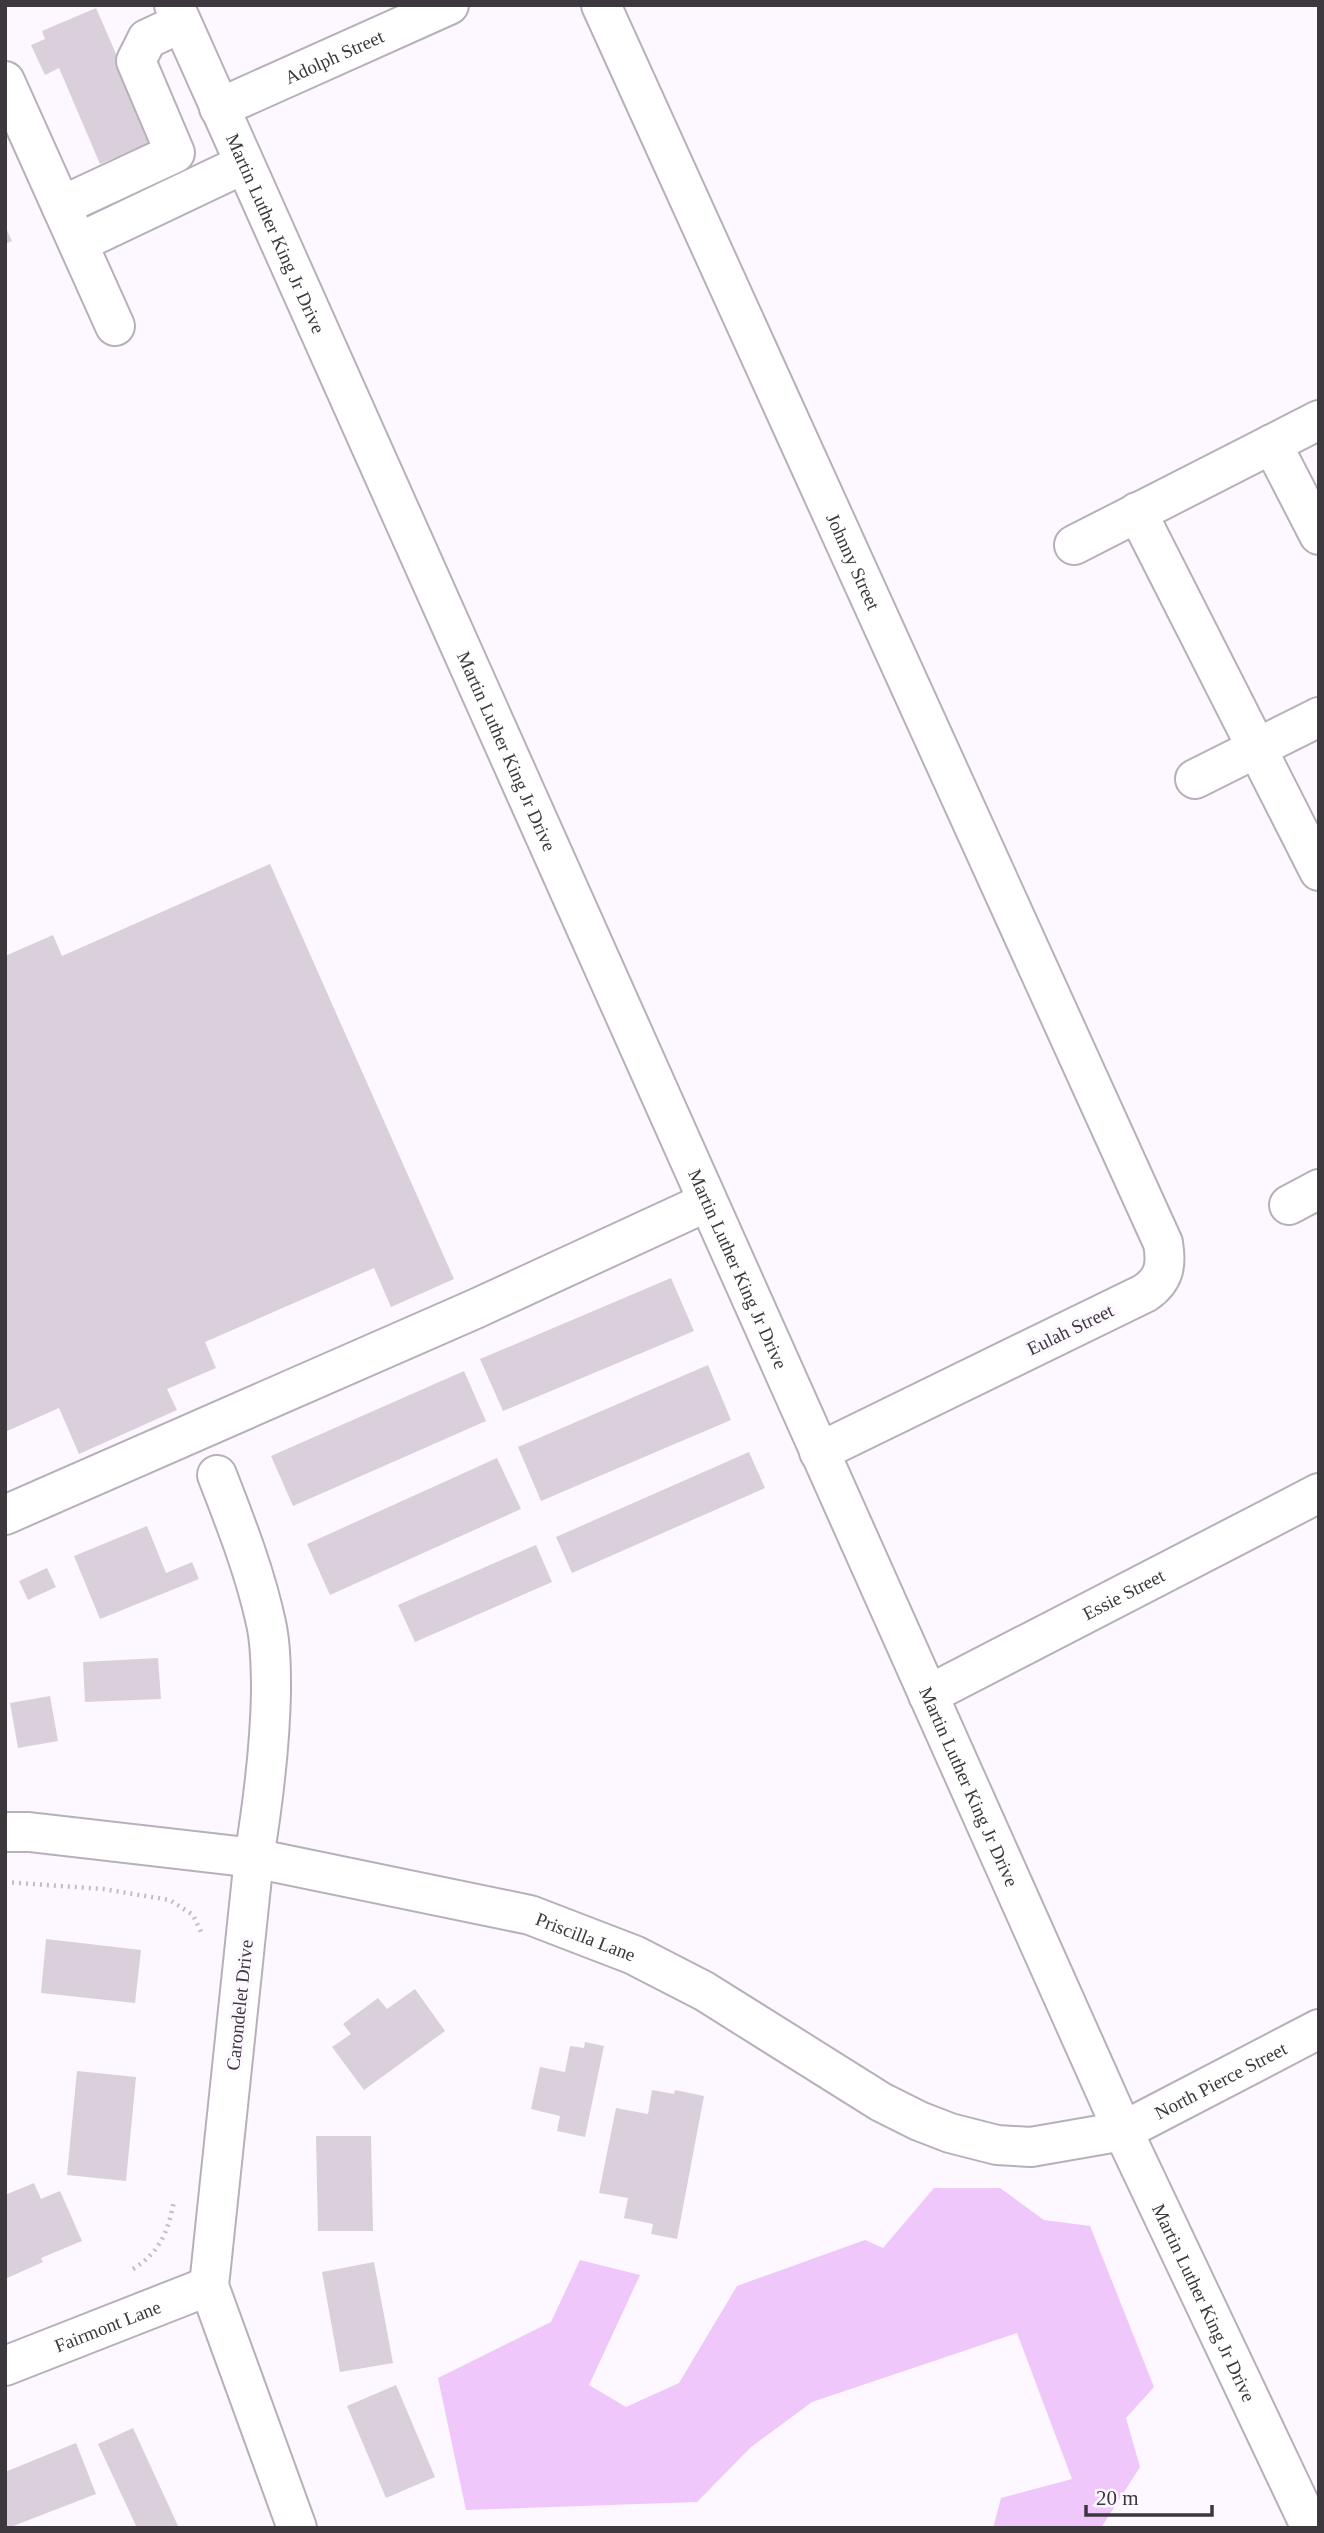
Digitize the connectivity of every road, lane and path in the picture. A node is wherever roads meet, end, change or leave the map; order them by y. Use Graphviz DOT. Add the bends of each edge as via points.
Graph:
graph roads {
  1 [pos="449,5"];
  2 [pos="601,5"];
  3 [pos="178,14"];
  4 [pos="5,81"];
  5 [pos="219,108"];
  6 [pos="244,164"];
  7 [pos="61,206"];
  8 [pos="78,243"];
  9 [pos="115,326"];
  10 [pos="1319,420"];
  11 [pos="1272,444"];
  12 [pos="1137,512"];
  13 [pos="1319,535"];
  14 [pos="1074,545"];
  15 [pos="1319,717"];
  16 [pos="1257,748"];
  17 [pos="1195,779"];
  18 [pos="1319,872"];
  19 [pos="1106,1117"];
  20 [pos="707,1202"];
  21 [pos="819,1452"];
  22 [pos="217,1475"];
  23 [pos="1319,1493"];
  24 [pos="5,1516"];
  25 [pos="928,1695"];
  26 [pos="5,1832"];
  27 [pos="254,1858"];
  28 [pos="5,1882"];
  29 [pos="204,1945"];
  30 [pos="1319,2029"];
  31 [pos="1124,2131"];
  32 [pos="174,2199"];
  33 [pos="127,2273"];
  34 [pos="209,2286"];
  35 [pos="5,2366"];
  36 [pos="297,2528"];
  37 [pos="1311,2528"];
  1 -- 5 [label="street, Adolph Street"];
  2 -- 19 [label="street, Johnny Street"];
  3 -- 5 [label="street, Martin Luther King Jr Drive"];
  3 -- 7 [label="street" via="147,40 136,61 175,153"];
  4 -- 7 [label="street"];
  5 -- 6 [label="street, Martin Luther King Jr Drive"];
  6 -- 8 [label="street"];
  6 -- 20 [label="street, Martin Luther King Jr Drive"];
  7 -- 8 [label="street"];
  8 -- 9 [label="street"];
  10 -- 11 [label="street"];
  11 -- 12 [label="street"];
  11 -- 13 [label="street"];
  12 -- 14 [label="street"];
  12 -- 16 [label="street"];
  15 -- 16 [label="street"];
  16 -- 17 [label="street"];
  16 -- 18 [label="street"];
  19 -- 21 [label="street, Eulah Street" via="1163,1243 1164,1273 1155,1286"];
  20 -- 21 [label="street, Martin Luther King Jr Drive"];
  20 -- 24 [label="street"];
  21 -- 25 [label="street, Martin Luther King Jr Drive"];
  22 -- 27 [label="street, Carondelet Drive" via="245,1545 267,1625 270,1720"];
  23 -- 25 [label="street, Essie Street"];
  25 -- 31 [label="street, Martin Luther King Jr Drive"];
  26 -- 27 [label="street, Priscilla Lane"];
  27 -- 31 [label="street, Priscilla Lane" via="530,1915 582,1933 704,1991 881,2102 950,2133 997,2145 1031,2147"];
  27 -- 34 [label="street, Carondelet Drive"];
  28 -- 29 [label="path" via="103,1889 170,1900 192,1915"];
  30 -- 31 [label="street, North Pierce Street"];
  31 -- 37 [label="street, Martin Luther King Jr Drive"];
  32 -- 33 [label="path" via="161,2241 149,2259"];
  34 -- 35 [label="street, Fairmont Lane"];
  34 -- 36 [label="street, Carondelet Drive"];
}
